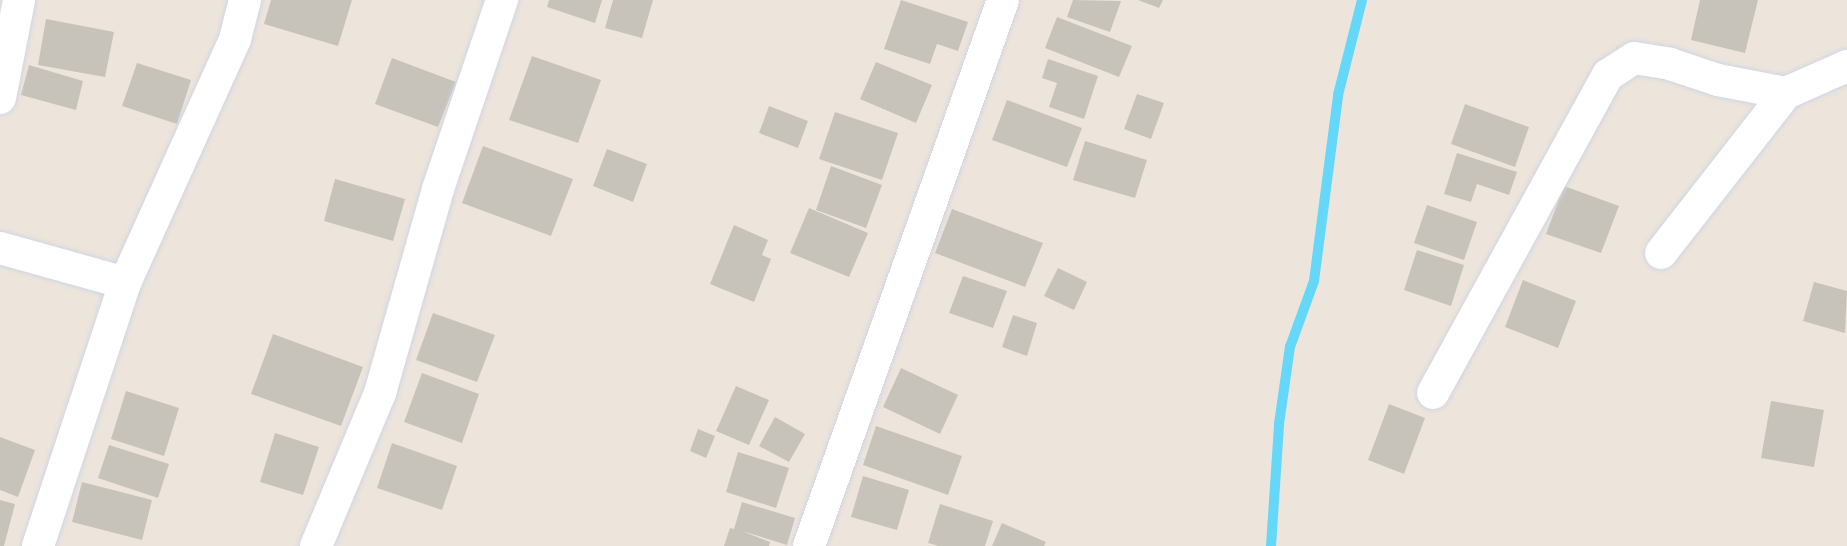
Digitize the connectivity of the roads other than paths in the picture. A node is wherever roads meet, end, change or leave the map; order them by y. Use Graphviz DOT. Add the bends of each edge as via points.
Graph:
graph roads {
  1 [pos="19,0"];
  2 [pos="245,0"];
  3 [pos="502,0"];
  4 [pos="1003,0"];
  5 [pos="1847,66"];
  6 [pos="1786,93"];
  7 [pos="0,98"];
  8 [pos="0,248"];
  9 [pos="1661,253"];
  10 [pos="125,283"];
  11 [pos="1433,393"];
  12 [pos="38,546"];
  13 [pos="316,546"];
  14 [pos="808,546"];
  1 -- 7 [label="street"];
  2 -- 10 [label="street" via="235,39"];
  3 -- 13 [label="street" via="438,189 380,393"];
  4 -- 14 [label="street"];
  5 -- 6 [label="street"];
  6 -- 9 [label="street"];
  6 -- 11 [label="street" via="1634,58 1608,75"];
  8 -- 10 [label="street"];
  10 -- 12 [label="street"];
}
